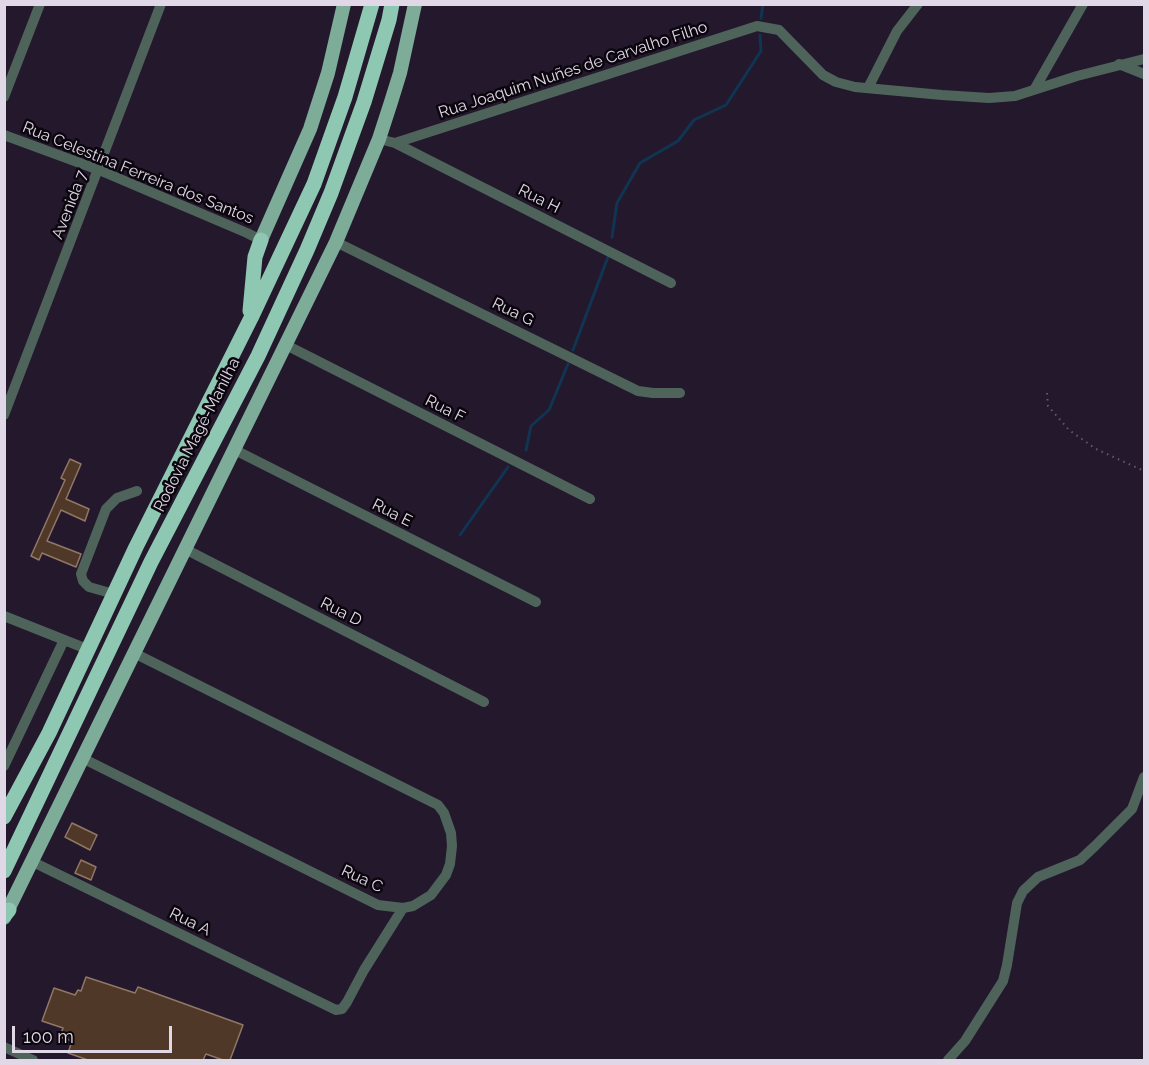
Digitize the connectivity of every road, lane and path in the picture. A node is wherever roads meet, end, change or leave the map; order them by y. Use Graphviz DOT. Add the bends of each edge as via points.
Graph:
graph roads {
  1 [pos="40,4"];
  2 [pos="161,4"];
  3 [pos="344,4"];
  4 [pos="415,4"];
  5 [pos="918,4"];
  6 [pos="1083,4"];
  7 [pos="371,10"];
  8 [pos="391,12"];
  9 [pos="1144,59"];
  10 [pos="1119,64"];
  11 [pos="1144,74"];
  12 [pos="868,88"];
  13 [pos="1034,90"];
  14 [pos="4,97"];
  15 [pos="4,135"];
  16 [pos="379,139"];
  17 [pos="395,143"];
  18 [pos="99,171"];
  19 [pos="261,240"];
  20 [pos="336,242"];
  21 [pos="670,283"];
  22 [pos="251,318"];
  23 [pos="286,345"];
  24 [pos="680,393"];
  25 [pos="1047,393"];
  26 [pos="4,415"];
  27 [pos="236,450"];
  28 [pos="1144,471"];
  29 [pos="137,491"];
  30 [pos="590,499"];
  31 [pos="185,549"];
  32 [pos="114,594"];
  33 [pos="536,602"];
  34 [pos="4,616"];
  35 [pos="64,640"];
  36 [pos="87,649"];
  37 [pos="134,653"];
  38 [pos="484,702"];
  39 [pos="82,758"];
  40 [pos="4,766"];
  41 [pos="1144,777"];
  42 [pos="4,817"];
  43 [pos="31,861"];
  44 [pos="4,871"];
  45 [pos="403,908"];
  46 [pos="6,914"];
  47 [pos="4,1047"];
  48 [pos="33,1060"];
  49 [pos="948,1060"];
  1 -- 14 [label="street"];
  2 -- 18 [label="street, Avenida 7"];
  3 -- 19 [label="main road" via="310,129"];
  4 -- 16 [label="main road" via="400,73"];
  5 -- 12 [label="street" via="897,31"];
  6 -- 13 [label="street"];
  7 -- 22 [label="highway, Rodovia Magé-Manilha" via="314,184"];
  8 -- 44 [label="highway, Rodovia Magé-Manilha" via="364,102 307,250"];
  9 -- 10 [label="street, Rua Joaquim Nuñes de Carvalho Filho"];
  10 -- 11 [label="street"];
  10 -- 13 [label="street, Rua Joaquim Nuñes de Carvalho Filho"];
  12 -- 13 [label="street, Rua Joaquim Nuñes de Carvalho Filho" via="989,98"];
  12 -- 17 [label="street, Rua Joaquim Nuñes de Carvalho Filho" via="836,82 823,75 779,30 757,26"];
  15 -- 18 [label="street, Rua Celestina Ferreira dos Santos"];
  16 -- 17 [label="street"];
  16 -- 20 [label="main road"];
  17 -- 21 [label="street, Rua H"];
  18 -- 19 [label="street, Rua Celestina Ferreira dos Santos"];
  18 -- 26 [label="street, Avenida 7"];
  19 -- 22 [label="highway" via="255,257"];
  20 -- 23 [label="main road"];
  20 -- 24 [label="street, Rua G" via="638,391"];
  22 -- 32 [label="highway, Rodovia Magé-Manilha"];
  23 -- 27 [label="main road"];
  23 -- 30 [label="street, Rua F"];
  25 -- 28 [label="path" via="1048,406 1069,430 1096,449"];
  27 -- 31 [label="main road"];
  27 -- 33 [label="street, Rua E"];
  29 -- 32 [label="street" via="117,498 106,509 81,573 89,587"];
  31 -- 37 [label="main road"];
  31 -- 38 [label="street, Rua D"];
  32 -- 36 [label="highway, Rodovia Magé-Manilha"];
  34 -- 35 [label="street"];
  35 -- 36 [label="street"];
  35 -- 40 [label="street"];
  36 -- 42 [label="highway, Rodovia Magé-Manilha" via="49,733"];
  37 -- 39 [label="main road"];
  37 -- 45 [label="street" via="438,806 451,833 450,864 431,895"];
  39 -- 43 [label="main road"];
  39 -- 45 [label="street, Rua C" via="363,898"];
  41 -- 49 [label="street" via="1132,810 1090,851 1080,860 1038,877 1023,891 1017,903 1003,981 965,1041"];
  43 -- 45 [label="street, Rua A" via="336,1010 347,1002"];
  43 -- 46 [label="main road"];
  47 -- 48 [label="street"];
}
